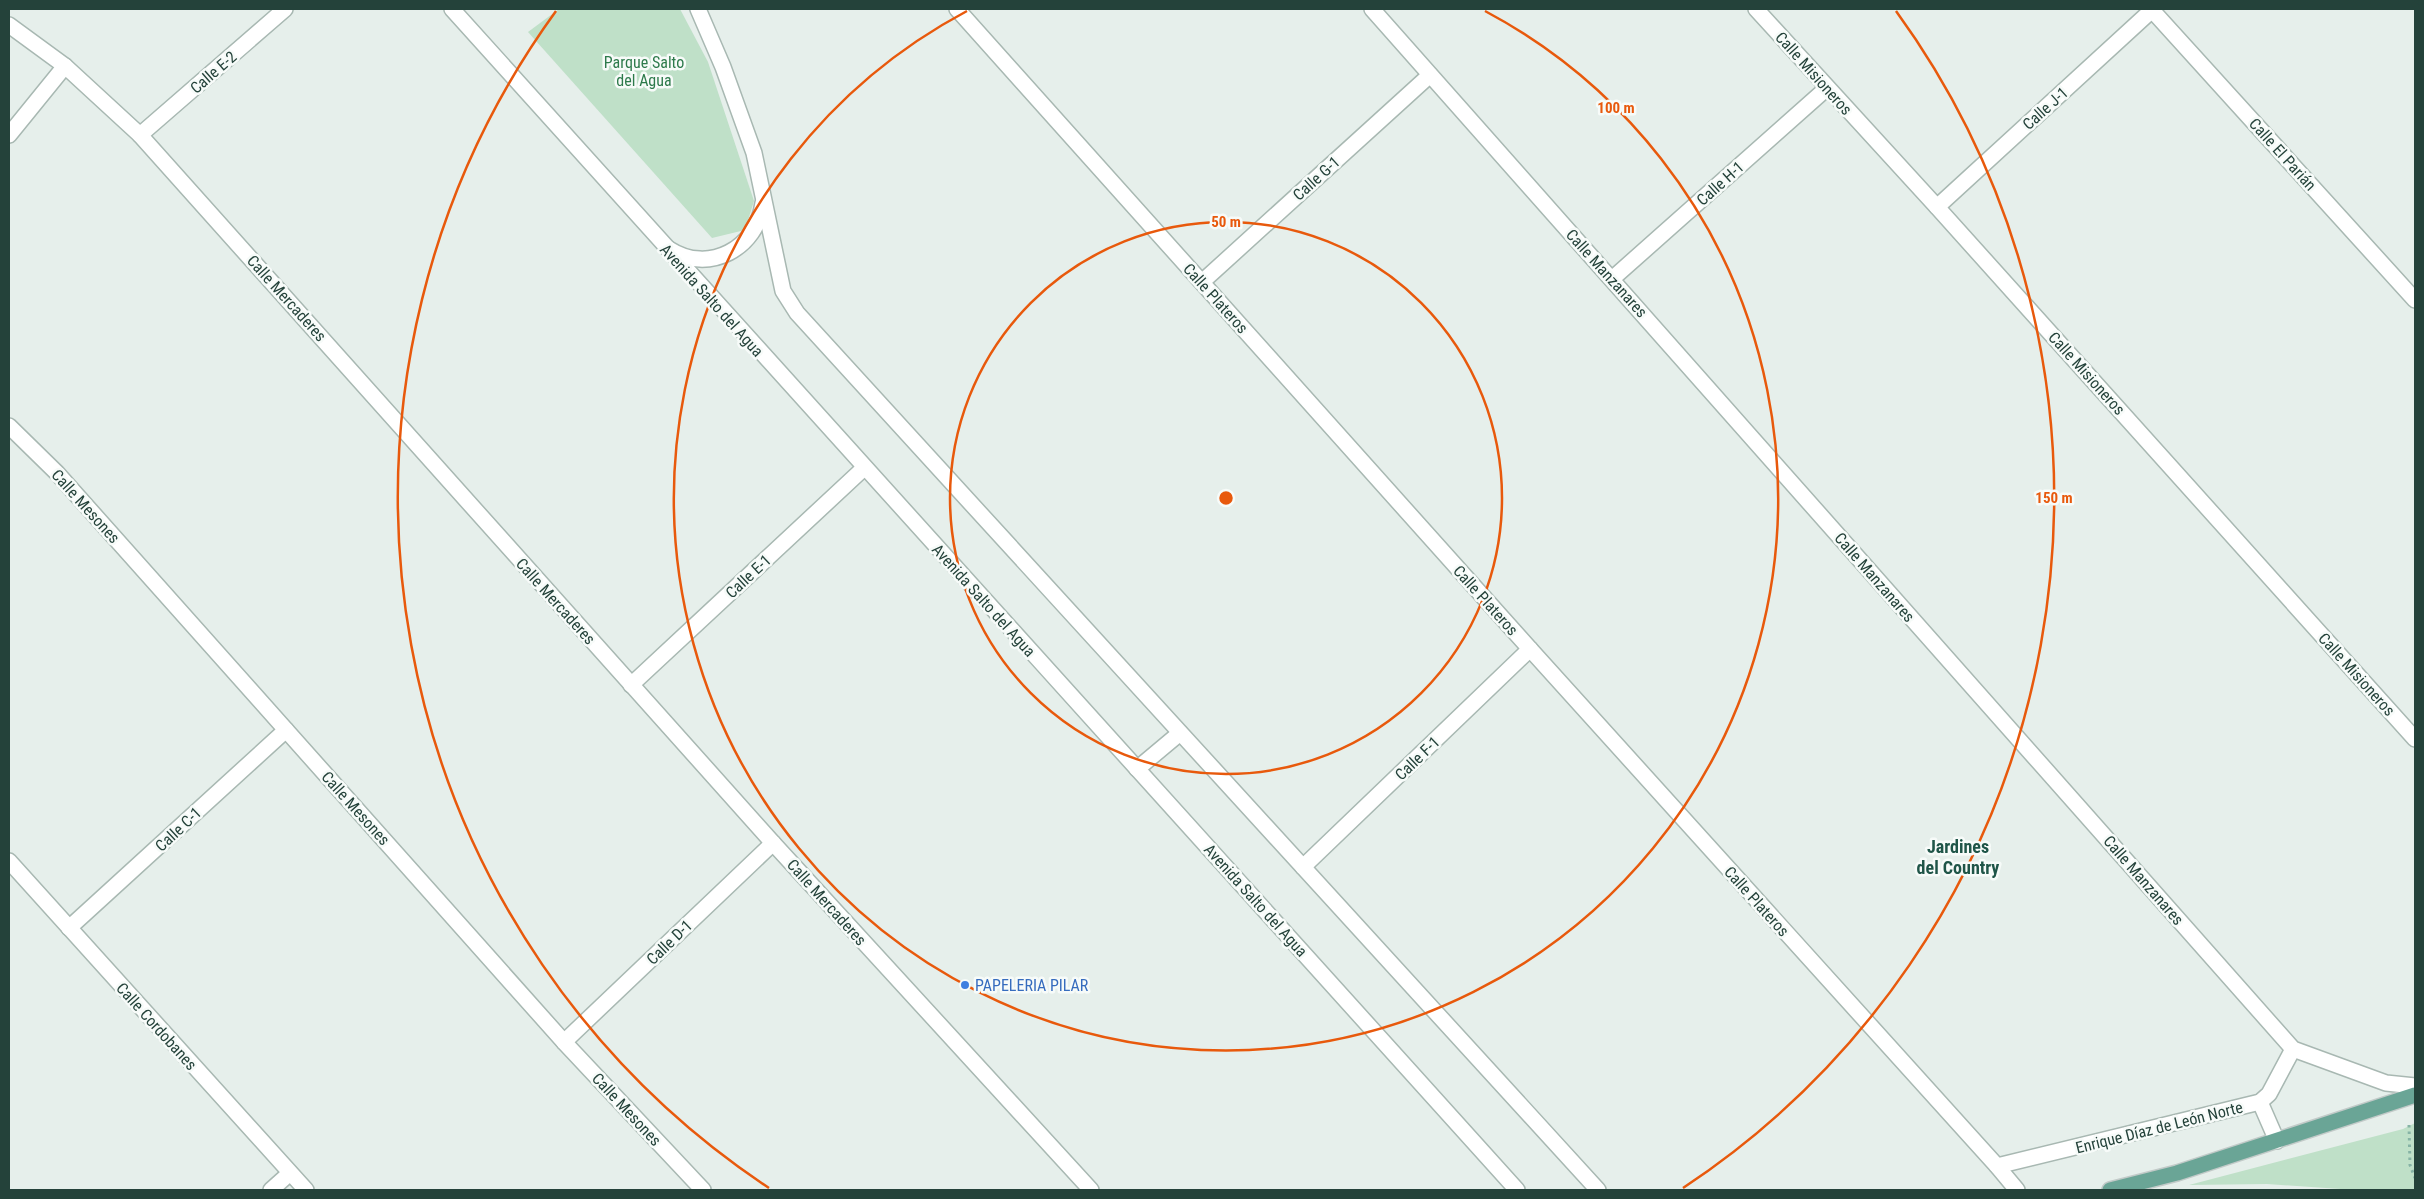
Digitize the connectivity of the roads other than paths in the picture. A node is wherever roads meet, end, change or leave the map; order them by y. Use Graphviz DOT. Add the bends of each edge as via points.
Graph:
graph roads {
  1 [pos="285,9"];
  2 [pos="452,9"];
  3 [pos="698,9"];
  4 [pos="957,9"];
  5 [pos="1372,9"];
  6 [pos="1756,9"];
  7 [pos="2152,9"];
  8 [pos="9,25"];
  9 [pos="65,66"];
  10 [pos="1430,75"];
  11 [pos="1827,88"];
  12 [pos="9,135"];
  13 [pos="140,135"];
  14 [pos="764,198"];
  15 [pos="1937,207"];
  16 [pos="658,240"];
  17 [pos="1612,279"];
  18 [pos="1202,282"];
  19 [pos="2415,300"];
  20 [pos="9,426"];
  21 [pos="864,468"];
  22 [pos="1530,649"];
  23 [pos="631,685"];
  24 [pos="286,730"];
  25 [pos="1180,733"];
  26 [pos="2415,739"];
  27 [pos="1137,769"];
  28 [pos="773,843"];
  29 [pos="9,861"];
  30 [pos="1303,868"];
  31 [pos="69,928"];
  32 [pos="564,1042"];
  33 [pos="2293,1049"];
  34 [pos="2413,1093"];
  35 [pos="2260,1102"];
  36 [pos="2277,1141"];
  37 [pos="1998,1166"];
  38 [pos="290,1173"];
  39 [pos="271,1190"];
  40 [pos="306,1190"];
  41 [pos="703,1190"];
  42 [pos="1091,1190"];
  43 [pos="1517,1190"];
  44 [pos="1598,1190"];
  45 [pos="2017,1190"];
  46 [pos="2110,1190"];
  1 -- 13 [label="street, Calle E-2"];
  2 -- 16 [label="street, Avenida Salto del Agua"];
  3 -- 14 [label="street" via="754,153"];
  4 -- 18 [label="street, Calle Plateros"];
  5 -- 10 [label="street, Calle Manzanares"];
  6 -- 11 [label="street, Calle Misioneros"];
  7 -- 15 [label="street, Calle J-1"];
  7 -- 19 [label="street, Calle El Parián"];
  8 -- 9 [label="street, Calle Mercaderes"];
  9 -- 12 [label="street"];
  9 -- 13 [label="street, Calle Mercaderes"];
  10 -- 17 [label="street, Calle Manzanares"];
  10 -- 18 [label="street, Calle G-1"];
  11 -- 15 [label="street, Calle Misioneros"];
  11 -- 17 [label="street, Calle H-1"];
  13 -- 23 [label="street, Calle Mercaderes"];
  14 -- 16 [label="street" via="759,222 746,242 718,258 686,257"];
  14 -- 25 [label="street" via="783,291 797,313"];
  15 -- 26 [label="street, Calle Misioneros"];
  16 -- 21 [label="street, Avenida Salto del Agua"];
  17 -- 33 [label="street, Calle Manzanares"];
  18 -- 22 [label="street, Calle Plateros"];
  20 -- 24 [label="street, Calle Mesones" via="57,473"];
  21 -- 23 [label="street, Calle E-1"];
  21 -- 27 [label="street, Avenida Salto del Agua"];
  22 -- 30 [label="street, Calle F-1"];
  22 -- 37 [label="street, Calle Plateros"];
  23 -- 28 [label="street, Calle Mercaderes"];
  24 -- 31 [label="street, Calle C-1"];
  24 -- 32 [label="street, Calle Mesones"];
  25 -- 27 [label="street"];
  25 -- 30 [label="street"];
  27 -- 43 [label="street, Avenida Salto del Agua"];
  28 -- 32 [label="street, Calle D-1"];
  28 -- 42 [label="street, Calle Mercaderes"];
  29 -- 31 [label="street, Calle Cordobanes"];
  30 -- 44 [label="street"];
  31 -- 38 [label="street, Calle Cordobanes"];
  32 -- 41 [label="street, Calle Mesones"];
  33 -- 34 [label="street, Calle Manzanares"];
  33 -- 35 [label="street, Enrique Díaz de León Norte" via="2270,1094"];
  34 -- 36 [label="main road"];
  35 -- 36 [label="street"];
  35 -- 37 [label="street, Enrique Díaz de León Norte"];
  36 -- 46 [label="main road" via="2177,1173"];
  37 -- 45 [label="street, Calle Plateros"];
  38 -- 39 [label="street"];
  38 -- 40 [label="street, Calle Cordobanes"];
}
